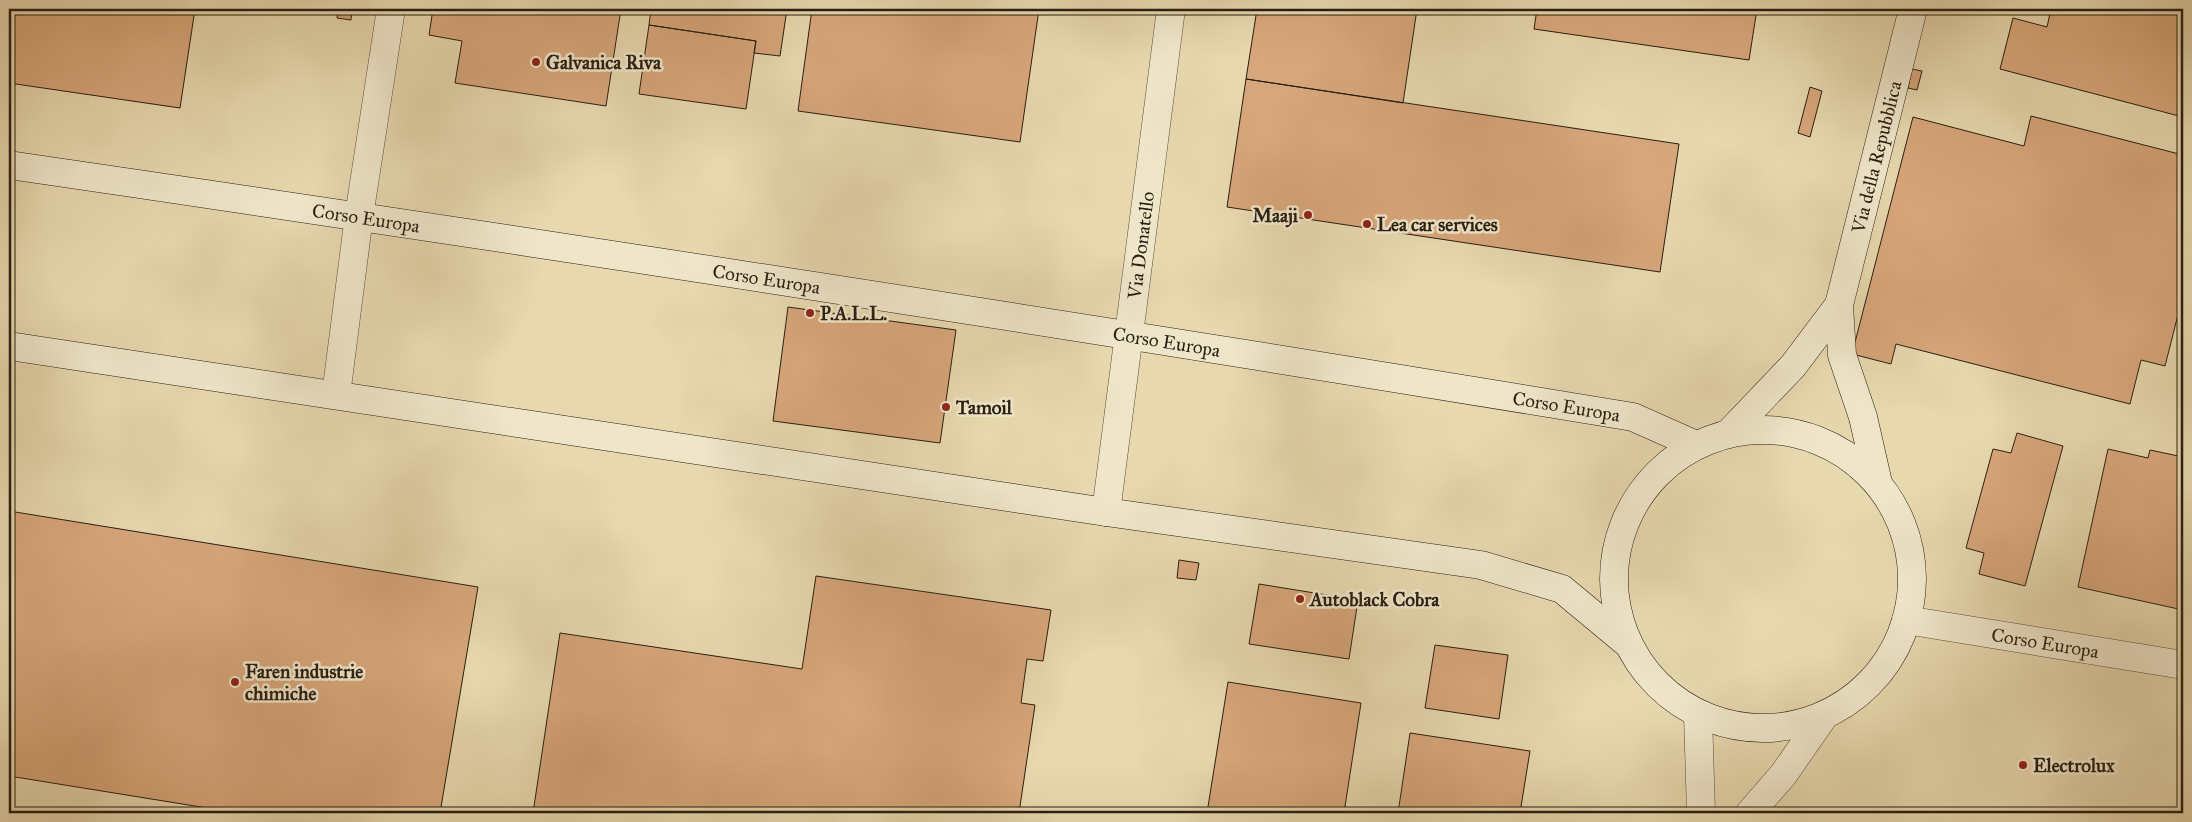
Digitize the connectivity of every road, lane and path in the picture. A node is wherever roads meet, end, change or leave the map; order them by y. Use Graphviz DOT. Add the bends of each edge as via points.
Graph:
graph roads {
  1 [pos="391,9"];
  2 [pos="1171,9"];
  3 [pos="1913,9"];
  4 [pos="9,165"];
  5 [pos="359,216"];
  6 [pos="1839,305"];
  7 [pos="1130,334"];
  8 [pos="9,346"];
  9 [pos="336,395"];
  10 [pos="1729,433"];
  11 [pos="1696,445"];
  12 [pos="1878,484"];
  13 [pos="1106,512"];
  14 [pos="1906,620"];
  15 [pos="1627,643"];
  16 [pos="2183,665"];
  17 [pos="1698,715"];
  18 [pos="1824,716"];
  19 [pos="1701,813"];
  20 [pos="1750,813"];
  1 -- 5 [label="street"];
  2 -- 7 [label="street, Via Donatello"];
  3 -- 6 [label="street, Via della Repubblica"];
  4 -- 5 [label="street, Corso Europa"];
  5 -- 7 [label="street, Corso Europa"];
  5 -- 9 [label="street"];
  6 -- 10 [label="street, Via della Repubblica" via="1793,366"];
  6 -- 12 [label="street, Via della Repubblica" via="1842,355 1863,417"];
  7 -- 11 [label="street, Corso Europa" via="1633,417"];
  7 -- 13 [label="street, Via Donatello"];
  8 -- 9 [label="street"];
  9 -- 13 [label="street"];
  10 -- 11 [label="street"];
  10 -- 12 [label="street" via="1770,430 1810,437 1847,456"];
  11 -- 15 [label="street" via="1658,472 1630,509 1615,553 1614,599"];
  12 -- 14 [label="street" via="1899,518 1912,567 1912,594"];
  13 -- 15 [label="street" via="1481,565 1562,589"];
  14 -- 16 [label="street, Corso Europa"];
  14 -- 18 [label="street" via="1889,660 1861,693"];
  15 -- 17 [label="street" via="1656,686"];
  17 -- 18 [label="street" via="1740,728 1783,728"];
  17 -- 19 [label="street"];
  18 -- 20 [label="street" via="1783,775"];
}
